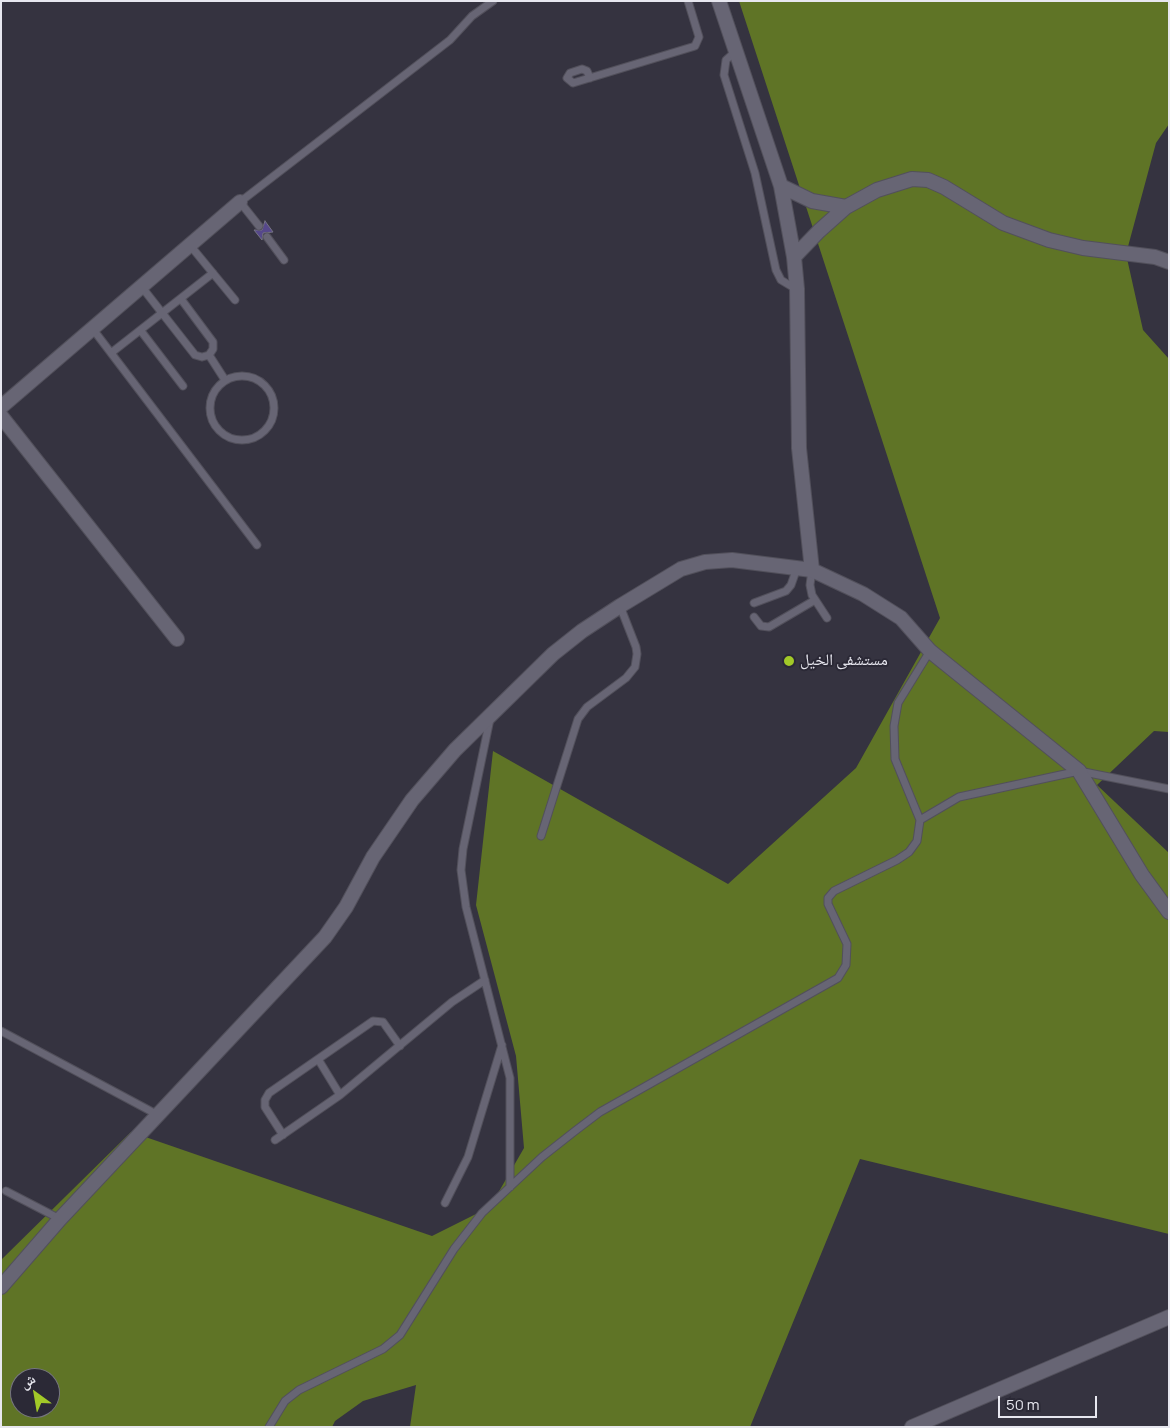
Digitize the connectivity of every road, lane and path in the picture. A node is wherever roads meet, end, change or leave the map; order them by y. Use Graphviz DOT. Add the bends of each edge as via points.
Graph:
graph roads {
  1 [pos="493,1"];
  2 [pos="688,1"];
  3 [pos="719,1"];
  4 [pos="736,50"];
  5 [pos="590,78"];
  6 [pos="781,186"];
  7 [pos="240,202"];
  8 [pos="846,207"];
  9 [pos="259,226"];
  10 [pos="267,237"];
  11 [pos="189,244"];
  12 [pos="794,257"];
  13 [pos="284,260"];
  14 [pos="1169,262"];
  15 [pos="213,273"];
  16 [pos="141,286"];
  17 [pos="797,289"];
  18 [pos="181,299"];
  19 [pos="235,300"];
  20 [pos="163,313"];
  21 [pos="92,328"];
  22 [pos="141,331"];
  23 [pos="111,353"];
  24 [pos="209,355"];
  25 [pos="226,380"];
  26 [pos="184,386"];
  27 [pos="1,407"];
  28 [pos="1,416"];
  29 [pos="258,545"];
  30 [pos="797,568"];
  31 [pos="812,570"];
  32 [pos="815,600"];
  33 [pos="754,603"];
  34 [pos="620,606"];
  35 [pos="754,617"];
  36 [pos="827,618"];
  37 [pos="177,639"];
  38 [pos="930,651"];
  39 [pos="490,718"];
  40 [pos="1079,771"];
  41 [pos="1169,788"];
  42 [pos="920,820"];
  43 [pos="542,836"];
  44 [pos="1169,912"];
  45 [pos="485,980"];
  46 [pos="1,1031"];
  47 [pos="502,1044"];
  48 [pos="400,1046"];
  49 [pos="318,1059"];
  50 [pos="340,1095"];
  51 [pos="158,1115"];
  52 [pos="283,1135"];
  53 [pos="275,1140"];
  54 [pos="510,1187"];
  55 [pos="6,1191"];
  56 [pos="445,1203"];
  57 [pos="60,1218"];
  58 [pos="1,1287"];
  59 [pos="1169,1317"];
  60 [pos="269,1427"];
  61 [pos="912,1427"];
  1 -- 7 [label="lane" via="472,16 450,40"];
  2 -- 5 [label="lane" via="698,37 695,46"];
  3 -- 4 [label="street"];
  4 -- 6 [label="street"];
  4 -- 17 [label="lane" via="726,60 724,75 755,173 776,270 782,280"];
  6 -- 8 [label="street" via="812,201"];
  6 -- 12 [label="street"];
  7 -- 9 [label="lane"];
  7 -- 11 [label="street"];
  8 -- 12 [label="street"];
  8 -- 14 [label="street" via="898,182 928,180 1003,223 1049,240"];
  10 -- 13 [label="lane"];
  11 -- 15 [label="lane"];
  11 -- 16 [label="street"];
  12 -- 17 [label="street"];
  15 -- 18 [label="lane"];
  15 -- 19 [label="lane"];
  16 -- 20 [label="lane"];
  16 -- 21 [label="street"];
  17 -- 31 [label="street" via="799,448"];
  18 -- 20 [label="lane"];
  18 -- 24 [label="lane" via="213,342"];
  20 -- 22 [label="lane"];
  20 -- 24 [label="lane" via="195,355"];
  21 -- 23 [label="lane"];
  21 -- 27 [label="street"];
  22 -- 23 [label="lane"];
  22 -- 26 [label="lane"];
  23 -- 29 [label="lane"];
  24 -- 25 [label="lane"];
  25 -- 25 [label="lane" via="214,391 210,406 212,421 216,428 236,440 258,436 273,418 272,395 262,383 248,376"];
  28 -- 37 [label="street"];
  30 -- 31 [label="street"];
  30 -- 33 [label="lane" via="786,591"];
  30 -- 34 [label="street" via="732,560 705,562 682,569"];
  31 -- 32 [label="lane" via="811,590"];
  31 -- 38 [label="street" via="888,609 912,629"];
  32 -- 35 [label="lane" via="769,627 761,626"];
  32 -- 36 [label="lane"];
  34 -- 39 [label="street" via="553,654"];
  34 -- 43 [label="lane" via="636,647 635,667 626,678 587,707 578,719"];
  38 -- 40 [label="street"];
  38 -- 42 [label="lane" via="898,703 894,726 895,759"];
  39 -- 45 [label="lane" via="461,870 466,907"];
  39 -- 51 [label="street" via="455,750 412,800 325,937"];
  40 -- 41 [label="lane"];
  40 -- 42 [label="lane" via="958,797"];
  40 -- 44 [label="street" via="1142,876"];
  42 -- 54 [label="lane" via="917,841 909,852 828,898 847,944 846,965 838,978 600,1112 542,1157"];
  45 -- 47 [label="lane"];
  45 -- 48 [label="lane" via="452,1002"];
  46 -- 51 [label="lane"];
  47 -- 54 [label="lane" via="511,1089"];
  47 -- 56 [label="lane" via="468,1156"];
  48 -- 49 [label="lane" via="382,1022 373,1021"];
  48 -- 50 [label="lane"];
  49 -- 50 [label="lane"];
  49 -- 52 [label="lane" via="269,1093 265,1100 266,1110"];
  50 -- 52 [label="lane"];
  51 -- 57 [label="street"];
  52 -- 53 [label="lane"];
  54 -- 60 [label="lane" via="482,1213 454,1249 400,1335 383,1348 299,1390 285,1401"];
  55 -- 57 [label="lane"];
  57 -- 58 [label="street"];
  59 -- 61 [label="street"];
}
